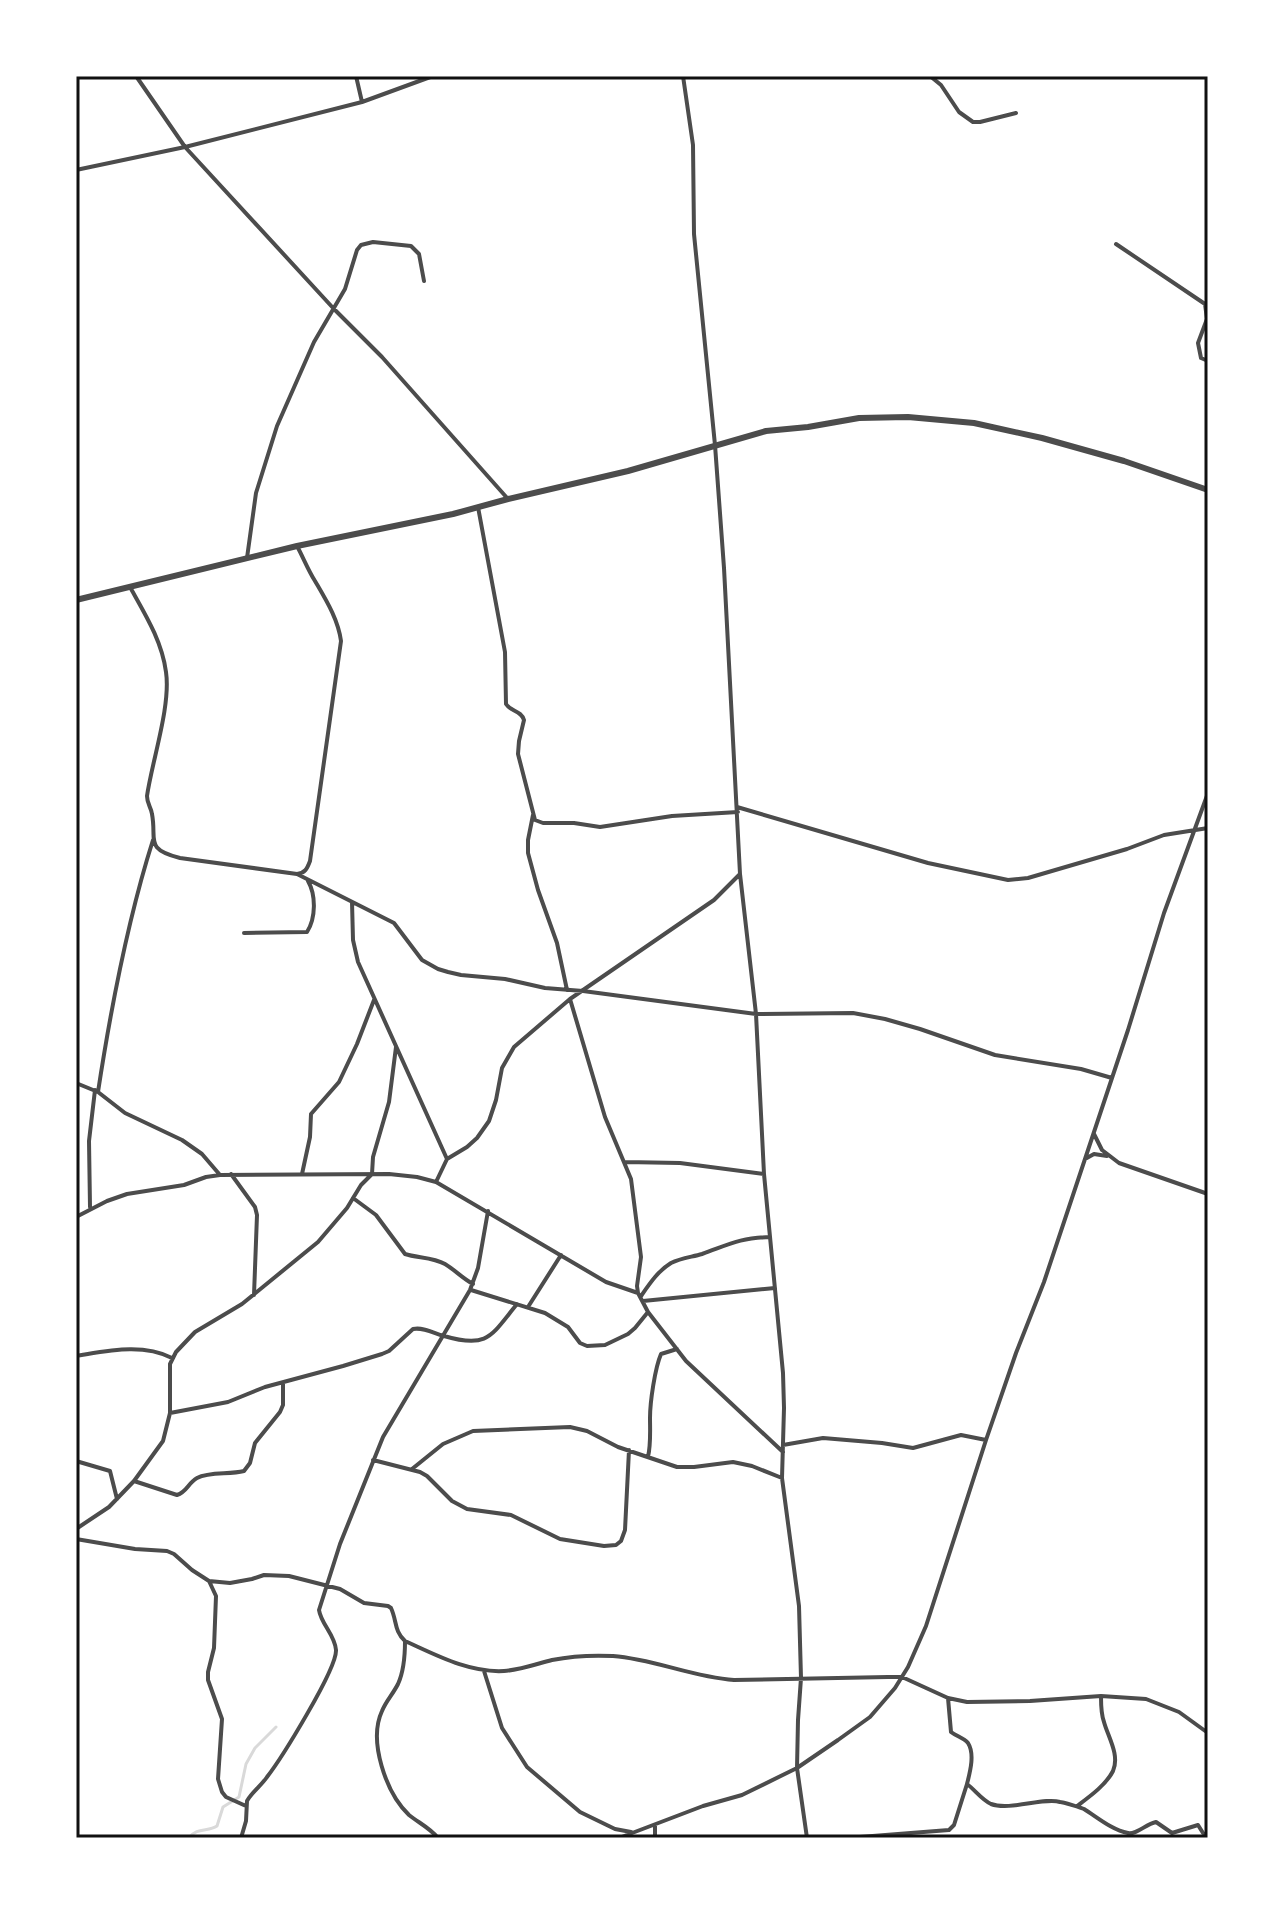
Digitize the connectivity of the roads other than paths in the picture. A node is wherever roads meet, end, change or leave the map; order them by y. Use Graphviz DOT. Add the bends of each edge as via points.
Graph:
graph roads {
  1 [pos="136,76"];
  2 [pos="356,76"];
  3 [pos="433,76"];
  4 [pos="683,76"];
  5 [pos="930,76"];
  6 [pos="362,102"];
  7 [pos="1016,113"];
  8 [pos="185,147"];
  9 [pos="76,170"];
  10 [pos="1116,244"];
  11 [pos="424,281"];
  12 [pos="334,309"];
  13 [pos="1208,361"];
  14 [pos="715,445"];
  15 [pos="1208,490"];
  16 [pos="508,499"];
  17 [pos="478,507"];
  18 [pos="297,546"];
  19 [pos="247,558"];
  20 [pos="130,587"];
  21 [pos="76,600"];
  22 [pos="1208,793"];
  23 [pos="738,810"];
  24 [pos="533,815"];
  25 [pos="1208,828"];
  26 [pos="1194,830"];
  27 [pos="153,839"];
  28 [pos="297,874"];
  29 [pos="740,874"];
  30 [pos="307,879"];
  31 [pos="352,902"];
  32 [pos="244,933"];
  33 [pos="567,990"];
  34 [pos="583,991"];
  35 [pos="570,999"];
  36 [pos="374,1000"];
  37 [pos="756,1014"];
  38 [pos="396,1047"];
  39 [pos="1112,1078"];
  40 [pos="76,1083"];
  41 [pos="96,1091"];
  42 [pos="1093,1131"];
  43 [pos="1109,1156"];
  44 [pos="447,1159"];
  45 [pos="1084,1160"];
  46 [pos="625,1162"];
  47 [pos="231,1174"];
  48 [pos="302,1174"];
  49 [pos="372,1174"];
  50 [pos="764,1174"];
  51 [pos="220,1175"];
  52 [pos="436,1182"];
  53 [pos="1208,1194"];
  54 [pos="353,1198"];
  55 [pos="90,1208"];
  56 [pos="488,1211"];
  57 [pos="76,1217"];
  58 [pos="770,1237"];
  59 [pos="561,1255"];
  60 [pos="472,1287"];
  61 [pos="775,1288"];
  62 [pos="254,1295"];
  63 [pos="641,1297"];
  64 [pos="517,1304"];
  65 [pos="528,1307"];
  66 [pos="648,1312"];
  67 [pos="442,1335"];
  68 [pos="677,1349"];
  69 [pos="76,1356"];
  70 [pos="172,1358"];
  71 [pos="283,1383"];
  72 [pos="170,1413"];
  73 [pos="986,1440"];
  74 [pos="783,1448"];
  75 [pos="629,1450"];
  76 [pos="648,1457"];
  77 [pos="373,1460"];
  78 [pos="76,1461"];
  79 [pos="412,1469"];
  80 [pos="782,1478"];
  81 [pos="134,1481"];
  82 [pos="117,1499"];
  83 [pos="76,1529"];
  84 [pos="76,1539"];
  85 [pos="209,1581"];
  86 [pos="326,1586"];
  87 [pos="405,1641"];
  88 [pos="484,1670"];
  89 [pos="902,1677"];
  90 [pos="801,1678"];
  91 [pos="1101,1696"];
  92 [pos="948,1698"];
  93 [pos="1208,1733"];
  94 [pos="797,1768"];
  95 [pos="967,1784"];
  96 [pos="246,1806"];
  97 [pos="1075,1807"];
  98 [pos="655,1826"];
  99 [pos="633,1832"];
  100 [pos="1208,1835"];
  101 [pos="241,1838"];
  102 [pos="438,1838"];
  103 [pos="619,1838"];
  104 [pos="655,1838"];
  105 [pos="807,1838"];
  106 [pos="847,1838"];
  1 -- 8 [label="street"];
  2 -- 6 [label="street"];
  3 -- 6 [label="street"];
  4 -- 14 [label="street" via="693,145 694,234"];
  5 -- 7 [label="street" via="973,122"];
  6 -- 8 [label="street"];
  8 -- 9 [label="street"];
  8 -- 12 [label="street"];
  10 -- 13 [label="street" via="1205,304 1207,319 1198,343 1201,358"];
  11 -- 12 [label="street" via="419,254 411,246 361,245"];
  12 -- 16 [label="street"];
  12 -- 19 [label="street" via="277,426 256,493"];
  14 -- 15 [label="street" via="766,431 859,418 937,419 1056,442"];
  14 -- 16 [label="street"];
  14 -- 23 [label="street"];
  16 -- 17 [label="street"];
  17 -- 18 [label="street"];
  17 -- 24 [label="street" via="505,652 506,704 524,720 518,754"];
  18 -- 19 [label="street"];
  18 -- 28 [label="street" via="328,602 341,641 310,861"];
  19 -- 20 [label="street"];
  20 -- 21 [label="street"];
  20 -- 27 [label="street" via="166,670 166,701 147,796"];
  22 -- 26 [label="street"];
  23 -- 24 [label="street" via="600,827 538,822"];
  23 -- 26 [label="street" via="1008,880"];
  23 -- 29 [label="street"];
  24 -- 33 [label="street" via="528,853"];
  25 -- 26 [label="street"];
  26 -- 39 [label="street"];
  27 -- 28 [label="street" via="162,852 180,858"];
  27 -- 41 [label="street"];
  28 -- 30 [label="street"];
  29 -- 34 [label="street" via="714,900"];
  29 -- 37 [label="street"];
  30 -- 31 [label="street"];
  30 -- 32 [label="street" via="313,894 307,932"];
  31 -- 33 [label="street" via="394,923 417,955 438,969"];
  31 -- 36 [label="street" via="355,950"];
  33 -- 34 [label="street"];
  34 -- 35 [label="street"];
  34 -- 37 [label="street"];
  35 -- 44 [label="street" via="514,1047 502,1068 489,1121 477,1138"];
  35 -- 46 [label="street" via="605,1117"];
  36 -- 38 [label="street"];
  36 -- 48 [label="street" via="339,1082 311,1114"];
  37 -- 39 [label="street" via="848,1013 885,1019 995,1055"];
  37 -- 50 [label="street"];
  38 -- 44 [label="street"];
  38 -- 49 [label="street"];
  39 -- 42 [label="street"];
  40 -- 41 [label="street"];
  41 -- 51 [label="street" via="125,1113 192,1147"];
  41 -- 55 [label="street" via="89,1141"];
  42 -- 43 [label="street"];
  42 -- 45 [label="street"];
  43 -- 45 [label="street" via="1094,1154"];
  43 -- 53 [label="street"];
  44 -- 52 [label="street"];
  45 -- 73 [label="street"];
  46 -- 50 [label="street"];
  46 -- 63 [label="street" via="641,1249"];
  47 -- 48 [label="street"];
  47 -- 51 [label="street"];
  47 -- 62 [label="street" via="257,1215"];
  48 -- 49 [label="street"];
  49 -- 52 [label="street"];
  49 -- 54 [label="street"];
  50 -- 58 [label="street"];
  51 -- 55 [label="street" via="127,1194"];
  52 -- 56 [label="street"];
  54 -- 60 [label="street" via="376,1215 405,1254 440,1262"];
  54 -- 62 [label="street" via="318,1242"];
  55 -- 57 [label="street"];
  56 -- 59 [label="street"];
  56 -- 60 [label="street"];
  58 -- 61 [label="street"];
  58 -- 63 [label="street" via="741,1239 680,1259 656,1276"];
  59 -- 63 [label="street"];
  59 -- 65 [label="street"];
  60 -- 64 [label="street"];
  60 -- 67 [label="street"];
  61 -- 63 [label="street"];
  61 -- 74 [label="street"];
  62 -- 70 [label="street" via="195,1332"];
  63 -- 66 [label="street"];
  64 -- 65 [label="street"];
  64 -- 67 [label="street" via="486,1339"];
  65 -- 66 [label="street" via="568,1327 580,1343 595,1346 628,1334"];
  66 -- 68 [label="street"];
  67 -- 71 [label="street" via="413,1329 389,1351"];
  67 -- 77 [label="street"];
  68 -- 74 [label="street"];
  68 -- 76 [label="street" via="661,1354 658,1362"];
  69 -- 70 [label="street" via="139,1349"];
  70 -- 72 [label="street"];
  71 -- 72 [label="street" via="228,1402"];
  71 -- 81 [label="street" via="280,1412 255,1443 244,1471 200,1477 177,1495"];
  72 -- 81 [label="street" via="163,1441"];
  73 -- 74 [label="street" via="961,1435 913,1448 823,1438"];
  73 -- 89 [label="street" via="926,1626"];
  74 -- 80 [label="street"];
  75 -- 76 [label="street"];
  75 -- 79 [label="street" via="570,1427 484,1430 443,1444"];
  75 -- 79 [label="street" via="625,1530 621,1541 611,1546 560,1539 511,1515 459,1506"];
  76 -- 80 [label="street" via="685,1468 742,1463"];
  77 -- 79 [label="street"];
  77 -- 86 [label="street"];
  78 -- 82 [label="street" via="110,1471"];
  80 -- 90 [label="street" via="799,1606"];
  81 -- 82 [label="street"];
  82 -- 83 [label="street"];
  84 -- 85 [label="street" via="167,1551"];
  85 -- 86 [label="street" via="279,1575"];
  85 -- 96 [label="street" via="216,1596 208,1680 222,1719 218,1779 226,1797"];
  86 -- 87 [label="street" via="391,1608"];
  86 -- 96 [label="street" via="319,1610 333,1639 334,1659 283,1755"];
  87 -- 88 [label="street"];
  87 -- 102 [label="street" via="401,1676 378,1719 377,1747 396,1797"];
  88 -- 90 [label="street" via="595,1655 633,1658 723,1679"];
  88 -- 99 [label="street" via="502,1728 527,1767 580,1812"];
  89 -- 90 [label="street"];
  89 -- 92 [label="street"];
  89 -- 94 [label="street" via="870,1717"];
  90 -- 94 [label="street"];
  91 -- 92 [label="street" via="980,1702"];
  91 -- 93 [label="street" via="1156,1702"];
  91 -- 97 [label="street" via="1114,1768"];
  92 -- 95 [label="street" via="951,1732 969,1746"];
  94 -- 98 [label="street" via="742,1795"];
  94 -- 105 [label="street"];
  95 -- 97 [label="street" via="994,1805 1056,1801"];
  95 -- 106 [label="street" via="949,1830"];
  96 -- 101 [label="street"];
  97 -- 100 [label="street" via="1127,1833 1156,1822 1172,1833 1198,1825"];
  98 -- 99 [label="street"];
  98 -- 104 [label="street"];
  99 -- 103 [label="street"];
}
